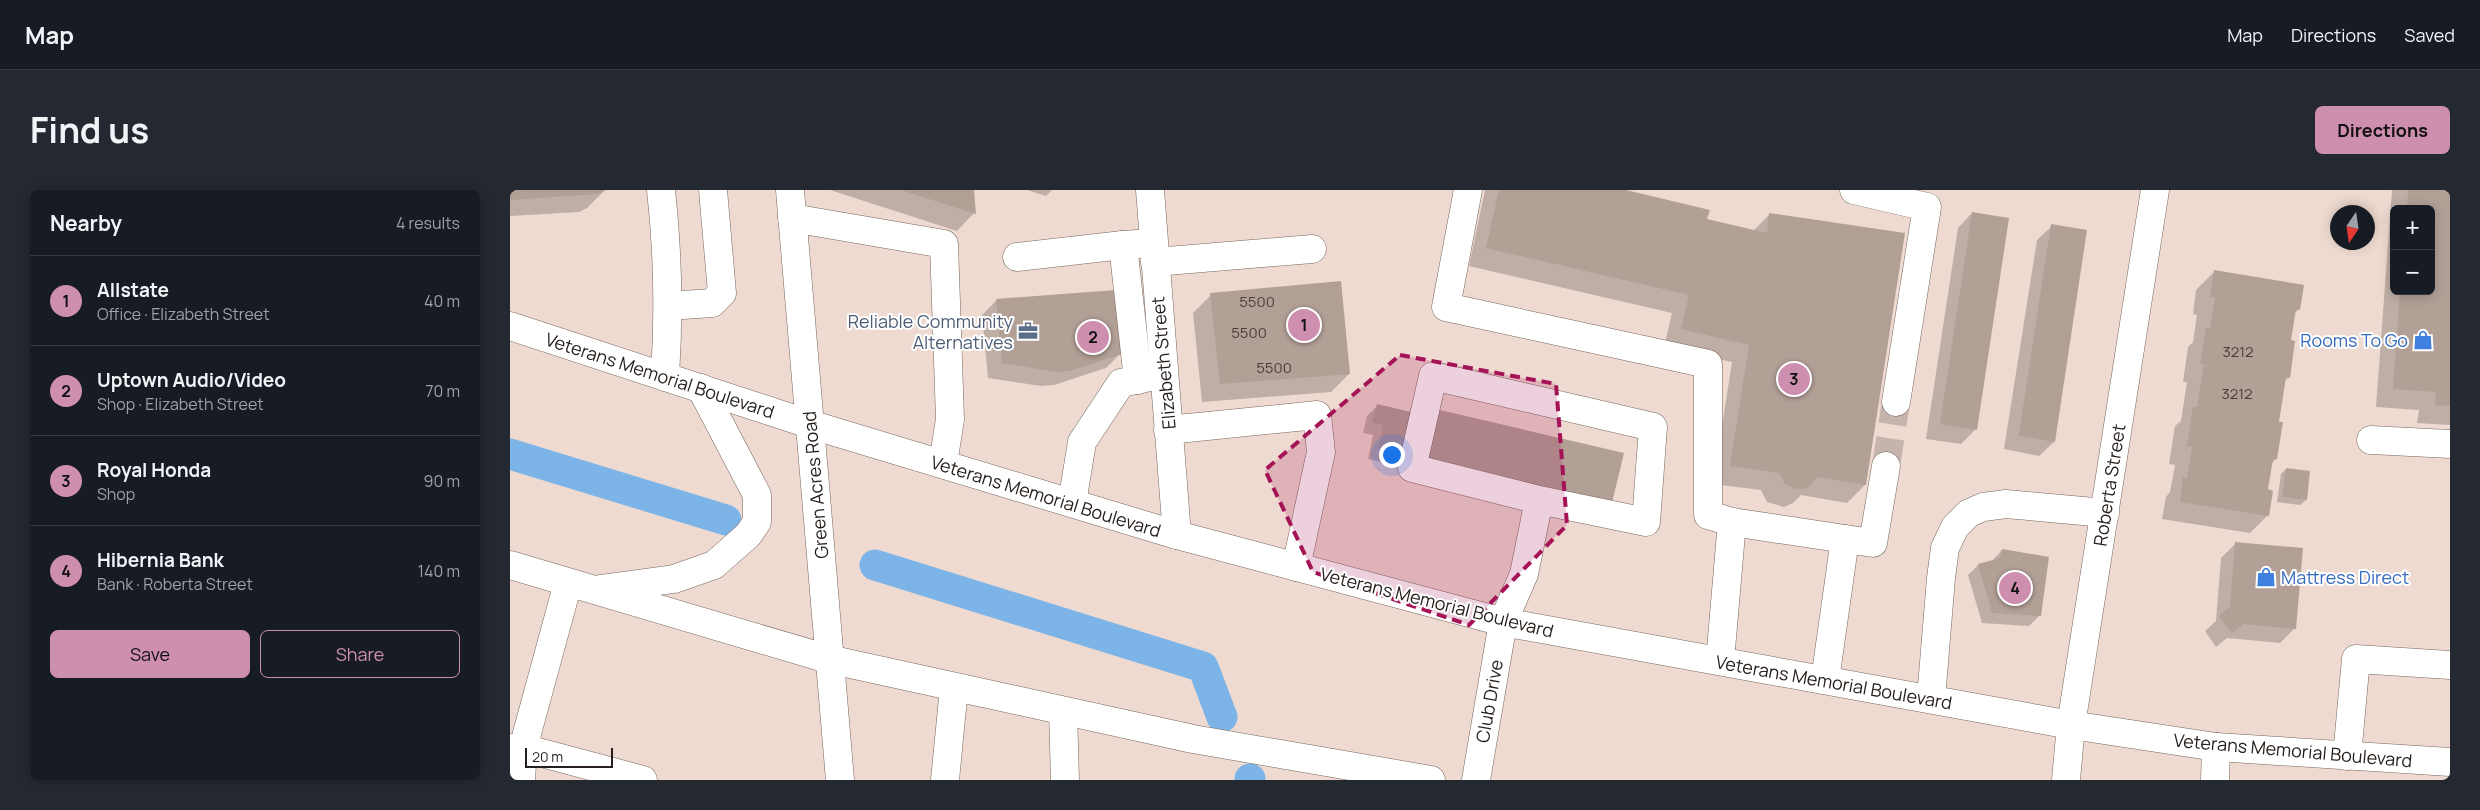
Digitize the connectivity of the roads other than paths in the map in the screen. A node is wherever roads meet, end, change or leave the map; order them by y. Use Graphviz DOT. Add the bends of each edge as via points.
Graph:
graph roads {
  1 [pos="661,190"];
  2 [pos="713,190"];
  3 [pos="790,190"];
  4 [pos="1150,190"];
  5 [pos="1468,190"];
  6 [pos="1854,190"];
  7 [pos="2155,190"];
  8 [pos="792,218"];
  9 [pos="1123,245"];
  10 [pos="1312,249"];
  11 [pos="1154,253"];
  12 [pos="1017,257"];
  13 [pos="668,306"];
  14 [pos="510,326"];
  15 [pos="1164,374"];
  16 [pos="665,376"];
  17 [pos="1138,380"];
  18 [pos="701,388"];
  19 [pos="1896,402"];
  20 [pos="809,424"];
  21 [pos="1168,430"];
  22 [pos="2371,440"];
  23 [pos="2450,444"];
  24 [pos="943,464"];
  25 [pos="1886,466"];
  26 [pos="1539,500"];
  27 [pos="1072,504"];
  28 [pos="2104,513"];
  29 [pos="1732,522"];
  30 [pos="1177,535"];
  31 [pos="1845,539"];
  32 [pos="510,565"];
  33 [pos="1296,567"];
  34 [pos="580,587"];
  35 [pos="1503,622"];
  36 [pos="828,659"];
  37 [pos="1720,661"];
  38 [pos="2450,665"];
  39 [pos="1825,680"];
  40 [pos="954,688"];
  41 [pos="1931,699"];
  42 [pos="1063,710"];
  43 [pos="2071,725"];
  44 [pos="2216,747"];
  45 [pos="517,748"];
  46 [pos="2347,756"];
  47 [pos="2450,762"];
  48 [pos="521,780"];
  49 [pos="643,780"];
  50 [pos="840,780"];
  51 [pos="945,780"];
  52 [pos="1066,780"];
  53 [pos="1431,780"];
  54 [pos="1476,780"];
  55 [pos="2066,780"];
  56 [pos="2215,780"];
  1 -- 13 [label="main road" via="667,247"];
  2 -- 13 [label="main road" via="722,293 712,303"];
  3 -- 8 [label="main road, Green Acres Road"];
  4 -- 11 [label="main road, Elizabeth Street"];
  5 -- 29 [label="main road" via="1446,307 1708,364 1708,515"];
  6 -- 19 [label="main road" via="1927,207"];
  7 -- 28 [label="main road, Roberta Street"];
  8 -- 20 [label="main road, Green Acres Road"];
  8 -- 24 [label="main road" via="944,244 950,419"];
  9 -- 11 [label="main road"];
  9 -- 12 [label="main road"];
  9 -- 17 [label="main road"];
  10 -- 11 [label="main road"];
  11 -- 15 [label="main road, Elizabeth Street"];
  13 -- 16 [label="main road"];
  14 -- 16 [label="main road, Veterans Memorial Boulevard"];
  15 -- 17 [label="main road"];
  15 -- 21 [label="main road, Elizabeth Street"];
  16 -- 18 [label="main road, Veterans Memorial Boulevard"];
  17 -- 27 [label="main road" via="1121,383 1082,442"];
  18 -- 20 [label="main road, Veterans Memorial Boulevard"];
  18 -- 34 [label="main road" via="757,495 757,522 748,535 714,565 674,579"];
  20 -- 24 [label="main road, Veterans Memorial Boulevard"];
  20 -- 36 [label="main road, Green Acres Road"];
  21 -- 30 [label="main road, Elizabeth Street"];
  21 -- 33 [label="main road" via="1317,415 1321,452"];
  22 -- 23 [label="main road"];
  24 -- 27 [label="main road, Veterans Memorial Boulevard"];
  25 -- 31 [label="main road" via="1873,543"];
  26 -- 26 [label="main road" via="1646,522 1653,427 1433,376 1412,468"];
  26 -- 35 [label="main road, Club Drive" via="1524,574"];
  27 -- 30 [label="main road, Veterans Memorial Boulevard"];
  28 -- 41 [label="main road" via="2006,504 1983,507 1969,513 1955,527 1945,548"];
  28 -- 43 [label="main road, Roberta Street"];
  29 -- 31 [label="main road"];
  29 -- 37 [label="main road"];
  30 -- 33 [label="main road, Veterans Memorial Boulevard"];
  31 -- 39 [label="main road"];
  32 -- 34 [label="main road"];
  33 -- 35 [label="main road, Veterans Memorial Boulevard"];
  34 -- 36 [label="main road"];
  34 -- 45 [label="main road"];
  35 -- 37 [label="main road, Veterans Memorial Boulevard"];
  35 -- 54 [label="main road, Club Drive"];
  36 -- 40 [label="main road"];
  36 -- 50 [label="main road, Green Acres Road"];
  37 -- 39 [label="main road, Veterans Memorial Boulevard"];
  38 -- 46 [label="main road" via="2356,660"];
  39 -- 41 [label="main road, Veterans Memorial Boulevard"];
  40 -- 42 [label="main road"];
  40 -- 51 [label="main road"];
  41 -- 43 [label="main road, Veterans Memorial Boulevard"];
  42 -- 52 [label="main road"];
  42 -- 53 [label="main road" via="1222,744"];
  43 -- 44 [label="main road, Veterans Memorial Boulevard"];
  43 -- 55 [label="main road, Roberta Street"];
  44 -- 46 [label="main road, Veterans Memorial Boulevard"];
  44 -- 56 [label="main road"];
  45 -- 48 [label="main road"];
  45 -- 49 [label="main road"];
  46 -- 47 [label="main road, Veterans Memorial Boulevard"];
}
